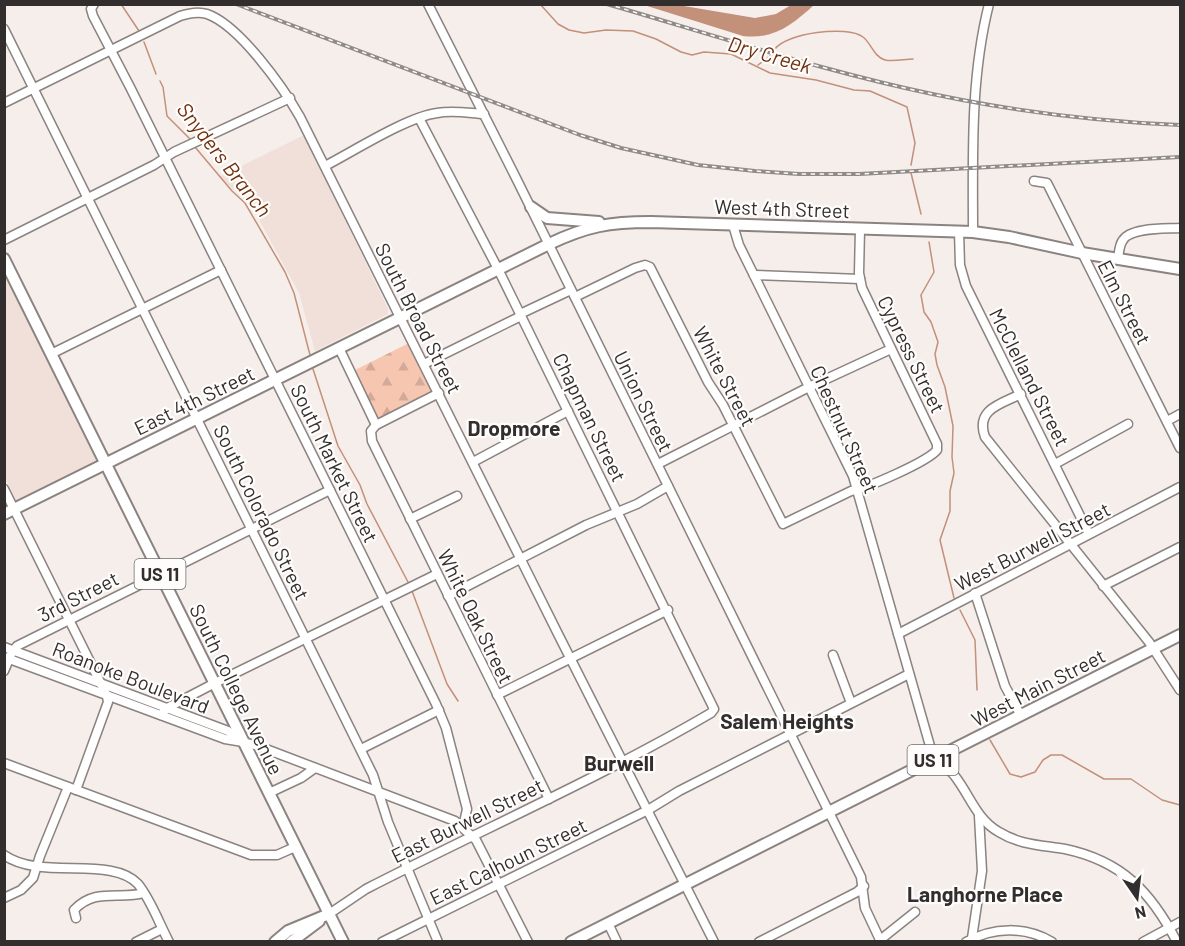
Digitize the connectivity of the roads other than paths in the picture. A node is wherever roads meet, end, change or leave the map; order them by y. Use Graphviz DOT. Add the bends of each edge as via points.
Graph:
graph roads {
  1 [pos="94,4"];
  2 [pos="428,4"];
  3 [pos="989,4"];
  4 [pos="4,29"];
  5 [pos="112,51"];
  6 [pos="34,88"];
  7 [pos="290,98"];
  8 [pos="4,103"];
  9 [pos="484,114"];
  10 [pos="419,118"];
  11 [pos="165,156"];
  12 [pos="325,166"];
  13 [pos="1034,181"];
  14 [pos="88,198"];
  15 [pos="531,207"];
  16 [pos="609,223"];
  17 [pos="733,225"];
  18 [pos="1180,228"];
  19 [pos="860,229"];
  20 [pos="958,231"];
  21 [pos="974,232"];
  22 [pos="4,240"];
  23 [pos="549,244"];
  24 [pos="1082,253"];
  25 [pos="4,259"];
  26 [pos="1118,259"];
  27 [pos="498,269"];
  28 [pos="1180,269"];
  29 [pos="220,270"];
  30 [pos="754,275"];
  31 [pos="860,279"];
  32 [pos="573,294"];
  33 [pos="143,309"];
  34 [pos="521,315"];
  35 [pos="400,318"];
  36 [pos="339,348"];
  37 [pos="891,349"];
  38 [pos="51,354"];
  39 [pos="424,364"];
  40 [pos="275,380"];
  41 [pos="809,387"];
  42 [pos="439,393"];
  43 [pos="1021,394"];
  44 [pos="568,411"];
  45 [pos="1180,414"];
  46 [pos="198,418"];
  47 [pos="1167,421"];
  48 [pos="1128,424"];
  49 [pos="376,425"];
  50 [pos="734,427"];
  51 [pos="1180,448"];
  52 [pos="473,462"];
  53 [pos="106,464"];
  54 [pos="658,464"];
  55 [pos="1055,464"];
  56 [pos="669,486"];
  57 [pos="1180,487"];
  58 [pos="4,489"];
  59 [pos="330,490"];
  60 [pos="858,490"];
  61 [pos="457,496"];
  62 [pos="618,511"];
  63 [pos="9,512"];
  64 [pos="410,519"];
  65 [pos="252,529"];
  66 [pos="1089,534"];
  67 [pos="1070,544"];
  68 [pos="1180,547"];
  69 [pos="521,558"];
  70 [pos="160,573"];
  71 [pos="437,574"];
  72 [pos="1103,585"];
  73 [pos="975,593"];
  74 [pos="448,596"];
  75 [pos="384,600"];
  76 [pos="668,610"];
  77 [pos="69,620"];
  78 [pos="898,634"];
  79 [pos="1180,635"];
  80 [pos="307,639"];
  81 [pos="1154,649"];
  82 [pos="8,653"];
  83 [pos="833,655"];
  84 [pos="571,659"];
  85 [pos="4,671"];
  86 [pos="909,674"];
  87 [pos="101,684"];
  88 [pos="215,684"];
  89 [pos="1180,690"];
  90 [pos="497,695"];
  91 [pos="107,696"];
  92 [pos="851,702"];
  93 [pos="167,708"];
  94 [pos="439,710"];
  95 [pos="160,716"];
  96 [pos="1021,716"];
  97 [pos="791,734"];
  98 [pos="243,742"];
  99 [pos="360,749"];
  100 [pos="936,759"];
  101 [pos="622,761"];
  102 [pos="4,763"];
  103 [pos="315,768"];
  104 [pos="72,788"];
  105 [pos="379,791"];
  106 [pos="269,793"];
  107 [pos="549,799"];
  108 [pos="648,810"];
  109 [pos="830,812"];
  110 [pos="979,816"];
  111 [pos="463,827"];
  112 [pos="472,836"];
  113 [pos="296,847"];
  114 [pos="4,855"];
  115 [pos="38,867"];
  116 [pos="407,868"];
  117 [pos="498,884"];
  118 [pos="686,885"];
  119 [pos="864,886"];
  120 [pos="143,893"];
  121 [pos="4,898"];
  122 [pos="915,912"];
  123 [pos="329,914"];
  124 [pos="76,918"];
  125 [pos="428,919"];
  126 [pos="1180,922"];
  127 [pos="608,923"];
  128 [pos="1170,927"];
  129 [pos="162,929"];
  130 [pos="969,940"];
  131 [pos="881,941"];
  132 [pos="136,942"];
  133 [pos="168,942"];
  134 [pos="275,942"];
  135 [pos="291,942"];
  136 [pos="343,942"];
  137 [pos="382,942"];
  138 [pos="438,942"];
  139 [pos="528,942"];
  140 [pos="571,942"];
  141 [pos="617,942"];
  142 [pos="714,942"];
  143 [pos="759,942"];
  144 [pos="1052,942"];
  145 [pos="1143,942"];
  146 [pos="1177,942"];
  1 -- 5 [label="street, South Market Street" via="92,13"];
  2 -- 9 [label="street, Union Street"];
  3 -- 21 [label="street" via="975,90"];
  4 -- 6 [label="street, South Colorado Street"];
  5 -- 6 [label="street, South Broad Street"];
  5 -- 7 [label="street, South Broad Street" via="173,20 201,12 222,22"];
  5 -- 11 [label="street, South Market Street"];
  6 -- 8 [label="street, South Broad Street"];
  6 -- 14 [label="street, South Colorado Street"];
  7 -- 11 [label="street"];
  7 -- 12 [label="street, South Broad Street"];
  9 -- 10 [label="street" via="439,112"];
  9 -- 15 [label="street, Union Street"];
  10 -- 12 [label="street"];
  10 -- 27 [label="street, Chapman Street"];
  11 -- 14 [label="street"];
  11 -- 29 [label="street, South Market Street"];
  12 -- 35 [label="street, South Broad Street"];
  13 -- 24 [label="street, Elm Street" via="1047,183"];
  14 -- 22 [label="street"];
  14 -- 33 [label="street, South Colorado Street"];
  15 -- 16 [label="main road" via="547,218"];
  15 -- 23 [label="street, Union Street"];
  16 -- 17 [label="main road, West 4th Street"];
  16 -- 23 [label="main road, West 4th Street"];
  17 -- 19 [label="main road, West 4th Street"];
  17 -- 30 [label="street, Chestnut Street"];
  18 -- 26 [label="street" via="1128,235 1122,241"];
  19 -- 20 [label="main road, West 4th Street"];
  19 -- 31 [label="street, Cypress Street"];
  20 -- 21 [label="main road, West 4th Street"];
  20 -- 43 [label="street, McClelland Street" via="966,286"];
  21 -- 24 [label="main road, West 4th Street"];
  23 -- 27 [label="main road, West 4th Street"];
  23 -- 32 [label="street, Union Street"];
  24 -- 26 [label="main road, West 4th Street"];
  24 -- 47 [label="street, Elm Street"];
  25 -- 38 [label="main road, South College Avenue / US 11"];
  26 -- 28 [label="main road, West 4th Street"];
  27 -- 34 [label="street, Chapman Street"];
  27 -- 35 [label="main road, West 4th Street"];
  29 -- 33 [label="street"];
  29 -- 40 [label="street, South Market Street"];
  30 -- 31 [label="street"];
  30 -- 41 [label="street, Chestnut Street"];
  31 -- 37 [label="street, Cypress Street"];
  32 -- 34 [label="street"];
  32 -- 50 [label="street, White Street" via="645,265 652,269"];
  32 -- 54 [label="street, Union Street"];
  33 -- 38 [label="street"];
  33 -- 46 [label="street, South Colorado Street"];
  34 -- 39 [label="street"];
  34 -- 44 [label="street, Chapman Street"];
  35 -- 36 [label="main road, East 4th Street"];
  35 -- 39 [label="street, South Broad Street"];
  36 -- 40 [label="main road, East 4th Street"];
  36 -- 49 [label="street"];
  37 -- 41 [label="street"];
  37 -- 60 [label="street, Cypress Street" via="937,447 931,455"];
  38 -- 53 [label="main road, South College Avenue / US 11"];
  39 -- 42 [label="street, South Broad Street"];
  40 -- 46 [label="main road, East 4th Street"];
  40 -- 59 [label="street, South Market Street"];
  41 -- 50 [label="street"];
  41 -- 60 [label="street, Chestnut Street"];
  42 -- 49 [label="street"];
  42 -- 52 [label="street, South Broad Street"];
  43 -- 55 [label="street, McClelland Street"];
  43 -- 67 [label="street" via="984,416 982,426 988,441"];
  44 -- 52 [label="street"];
  44 -- 62 [label="street, Chapman Street"];
  45 -- 47 [label="street"];
  46 -- 53 [label="main road, East 4th Street"];
  46 -- 65 [label="street, South Colorado Street"];
  47 -- 51 [label="street, Elm Street"];
  48 -- 55 [label="street"];
  49 -- 64 [label="street, White Oak Street" via="371,433 375,447"];
  50 -- 54 [label="street"];
  50 -- 60 [label="street, White Street" via="783,524"];
  52 -- 69 [label="street, South Broad Street"];
  53 -- 63 [label="main road, East 4th Street"];
  53 -- 70 [label="main road, South College Avenue / US 11"];
  54 -- 56 [label="street, Union Street"];
  55 -- 66 [label="street, McClelland Street"];
  56 -- 62 [label="street"];
  56 -- 97 [label="street, Union Street"];
  57 -- 66 [label="street, West Burwell Street"];
  58 -- 63 [label="street"];
  59 -- 65 [label="street, 3rd Street"];
  59 -- 75 [label="street, South Market Street"];
  60 -- 78 [label="street, Chestnut Street"];
  61 -- 64 [label="street"];
  62 -- 69 [label="street"];
  62 -- 76 [label="street, Chapman Street"];
  63 -- 77 [label="street"];
  64 -- 71 [label="street, White Oak Street"];
  65 -- 70 [label="street, 3rd Street"];
  65 -- 80 [label="street, South Colorado Street"];
  66 -- 67 [label="street, West Burwell Street"];
  67 -- 72 [label="street"];
  67 -- 73 [label="street, West Burwell Street"];
  68 -- 72 [label="street"];
  69 -- 74 [label="street"];
  69 -- 84 [label="street, South Broad Street"];
  70 -- 77 [label="street, 3rd Street"];
  70 -- 88 [label="main road, South College Avenue / US 11"];
  71 -- 74 [label="street, White Oak Street"];
  71 -- 75 [label="street"];
  72 -- 81 [label="street"];
  73 -- 78 [label="street, West Burwell Street"];
  73 -- 96 [label="street" via="1005,686"];
  74 -- 90 [label="street, White Oak Street"];
  75 -- 80 [label="street"];
  75 -- 94 [label="street, South Market Street"];
  76 -- 84 [label="street"];
  76 -- 101 [label="street, Chapman Street" via="714,706 711,713 693,724"];
  77 -- 82 [label="street, 3rd Street"];
  77 -- 87 [label="street"];
  78 -- 86 [label="street, Chestnut Street"];
  79 -- 81 [label="main road, West Main Street / US 11"];
  80 -- 88 [label="street"];
  80 -- 99 [label="street, South Colorado Street"];
  81 -- 89 [label="street"];
  81 -- 96 [label="main road, West Main Street / US 11"];
  82 -- 85 [label="street"];
  82 -- 87 [label="street, Roanoke Boulevard"];
  82 -- 91 [label="street, Roanoke Boulevard"];
  83 -- 92 [label="street"];
  84 -- 90 [label="street"];
  84 -- 101 [label="street, South Broad Street"];
  86 -- 92 [label="street, East Calhoun Street"];
  86 -- 100 [label="street, Chestnut Street"];
  87 -- 91 [label="street"];
  87 -- 93 [label="street, Roanoke Boulevard"];
  88 -- 93 [label="street"];
  88 -- 98 [label="main road, South College Avenue / US 11"];
  90 -- 107 [label="street, White Oak Street"];
  91 -- 95 [label="street, Roanoke Boulevard"];
  91 -- 104 [label="street" via="108,702"];
  92 -- 97 [label="street, East Calhoun Street"];
  93 -- 95 [label="street"];
  93 -- 98 [label="street, Roanoke Boulevard" via="228,731"];
  94 -- 99 [label="street"];
  94 -- 111 [label="street, South Market Street" via="467,809"];
  95 -- 98 [label="street, Roanoke Boulevard"];
  96 -- 100 [label="main road, West Main Street / US 11"];
  97 -- 108 [label="street, East Calhoun Street"];
  97 -- 109 [label="street, Union Street"];
  98 -- 103 [label="street, Roanoke Boulevard"];
  98 -- 106 [label="main road, South College Avenue / US 11"];
  99 -- 105 [label="street, South Colorado Street"];
  100 -- 109 [label="main road, West Main Street / US 11"];
  100 -- 110 [label="street" via="962,785"];
  101 -- 107 [label="street, East Burwell Street"];
  101 -- 108 [label="street, South Broad Street"];
  102 -- 104 [label="street"];
  103 -- 105 [label="street, Roanoke Boulevard"];
  103 -- 106 [label="street"];
  104 -- 113 [label="street" via="251,855 277,855"];
  104 -- 115 [label="street"];
  105 -- 111 [label="street, Roanoke Boulevard" via="441,814"];
  105 -- 116 [label="street, South Colorado Street"];
  106 -- 113 [label="main road, South College Avenue / US 11"];
  107 -- 112 [label="street, East Burwell Street"];
  108 -- 117 [label="street, East Calhoun Street"];
  108 -- 118 [label="street, South Broad Street"];
  109 -- 118 [label="main road, West Main Street / US 11"];
  109 -- 119 [label="street, Union Street"];
  110 -- 128 [label="street" via="1015,840 1075,851 1116,869 1148,895"];
  110 -- 130 [label="street" via="982,871"];
  111 -- 112 [label="street"];
  112 -- 116 [label="street, East Burwell Street"];
  112 -- 117 [label="street"];
  113 -- 123 [label="main road, South College Avenue / US 11"];
  114 -- 115 [label="street"];
  115 -- 120 [label="street" via="117,873 131,878"];
  115 -- 121 [label="street" via="28,885"];
  116 -- 123 [label="street, East Burwell Street"];
  116 -- 125 [label="street, South Colorado Street"];
  117 -- 125 [label="street, East Calhoun Street"];
  117 -- 139 [label="street"];
  118 -- 127 [label="main road, US 11"];
  118 -- 142 [label="street, South Broad Street"];
  119 -- 131 [label="street, Union Street" via="863,902"];
  119 -- 143 [label="street"];
  120 -- 124 [label="street" via="86,901 74,910"];
  120 -- 129 [label="street"];
  122 -- 131 [label="street"];
  123 -- 134 [label="main road" via="288,931"];
  123 -- 135 [label="main road"];
  123 -- 136 [label="main road, South College Avenue / US 11"];
  125 -- 137 [label="street, East Calhoun Street"];
  125 -- 138 [label="street, South Colorado Street"];
  126 -- 128 [label="street"];
  127 -- 140 [label="main road, US 11"];
  127 -- 141 [label="street"];
  128 -- 145 [label="street"];
  128 -- 146 [label="street"];
  129 -- 132 [label="street"];
  129 -- 133 [label="street"];
  130 -- 144 [label="street" via="992,931 1014,930"];
}
